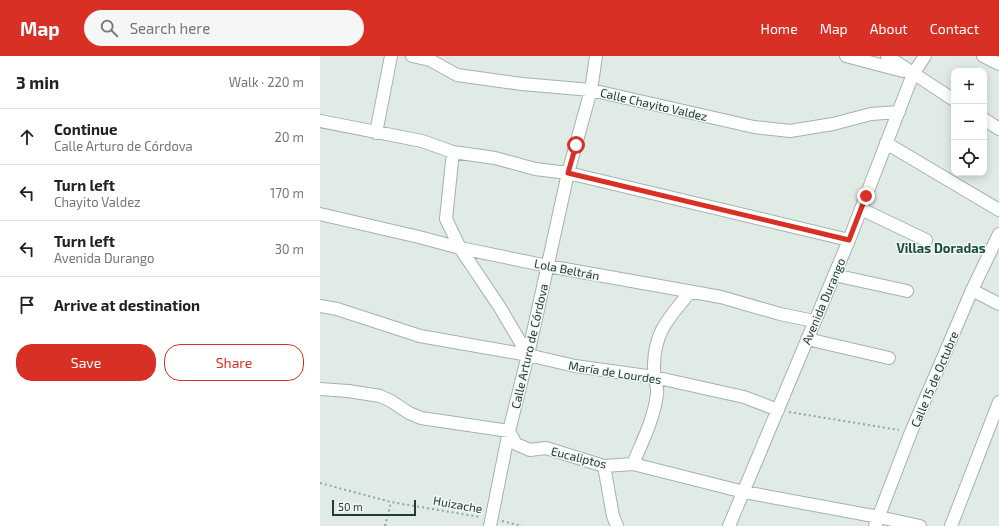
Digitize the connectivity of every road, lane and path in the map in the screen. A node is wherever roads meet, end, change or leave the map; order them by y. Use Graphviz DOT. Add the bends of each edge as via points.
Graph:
graph roads {
  1 [pos="391,56"];
  2 [pos="412,56"];
  3 [pos="596,56"];
  4 [pos="846,56"];
  5 [pos="887,56"];
  6 [pos="925,56"];
  7 [pos="984,56"];
  8 [pos="999,64"];
  9 [pos="914,74"];
  10 [pos="591,90"];
  11 [pos="951,98"];
  12 [pos="899,112"];
  13 [pos="320,121"];
  14 [pos="987,122"];
  15 [pos="999,129"];
  16 [pos="376,133"];
  17 [pos="886,143"];
  18 [pos="453,152"];
  19 [pos="568,173"];
  20 [pos="861,209"];
  21 [pos="999,210"];
  22 [pos="320,214"];
  23 [pos="999,234"];
  24 [pos="849,240"];
  25 [pos="926,240"];
  26 [pos="460,248"];
  27 [pos="548,266"];
  28 [pos="834,275"];
  29 [pos="972,290"];
  30 [pos="907,291"];
  31 [pos="690,292"];
  32 [pos="999,304"];
  33 [pos="320,306"];
  34 [pos="814,321"];
  35 [pos="807,339"];
  36 [pos="528,355"];
  37 [pos="889,358"];
  38 [pos="654,377"];
  39 [pos="320,389"];
  40 [pos="999,402"];
  41 [pos="778,410"];
  42 [pos="509,431"];
  43 [pos="911,432"];
  44 [pos="633,464"];
  45 [pos="604,466"];
  46 [pos="320,483"];
  47 [pos="744,492"];
  48 [pos="391,502"];
  49 [pos="490,522"];
  50 [pos="883,522"];
  51 [pos="385,526"];
  52 [pos="522,526"];
  53 [pos="617,526"];
  54 [pos="730,526"];
  55 [pos="920,526"];
  56 [pos="951,526"];
  1 -- 16 [label="street"];
  2 -- 10 [label="street, Calle Chayito Valdez" via="430,60 457,75"];
  3 -- 10 [label="street, Calle Arturo de Córdova"];
  4 -- 9 [label="street"];
  5 -- 9 [label="street"];
  6 -- 9 [label="street, Avenida Durango"];
  7 -- 8 [label="street"];
  9 -- 11 [label="street"];
  9 -- 12 [label="street, Avenida Durango"];
  10 -- 12 [label="street, Calle Chayito Valdez" via="754,127 790,131 871,114"];
  10 -- 19 [label="street, Calle Arturo de Córdova"];
  12 -- 17 [label="street, Avenida Durango"];
  13 -- 16 [label="street"];
  14 -- 15 [label="street"];
  16 -- 18 [label="street" via="422,141"];
  17 -- 20 [label="street, Avenida Durango"];
  17 -- 21 [label="street"];
  18 -- 19 [label="street"];
  18 -- 26 [label="street" via="446,219"];
  19 -- 24 [label="street"];
  19 -- 27 [label="street, Calle Arturo de Córdova"];
  20 -- 24 [label="street, Avenida Durango"];
  20 -- 25 [label="street"];
  22 -- 26 [label="street, Lola Beltrán"];
  23 -- 29 [label="street, Calle 15 de Octubre"];
  24 -- 28 [label="street, Avenida Durango"];
  26 -- 27 [label="street, Lola Beltrán"];
  26 -- 36 [label="street"];
  27 -- 31 [label="street, Lola Beltrán"];
  27 -- 36 [label="street, Calle Arturo de Córdova"];
  28 -- 30 [label="street"];
  28 -- 34 [label="street, Avenida Durango"];
  29 -- 32 [label="street"];
  29 -- 43 [label="street, Calle 15 de Octubre"];
  31 -- 34 [label="street, Lola Beltrán" via="721,297"];
  31 -- 38 [label="street" via="659,334"];
  33 -- 36 [label="street, María de Lourdes" via="337,309 420,336"];
  34 -- 35 [label="street, Avenida Durango"];
  35 -- 37 [label="street"];
  35 -- 41 [label="street, Avenida Durango"];
  36 -- 38 [label="street, María de Lourdes" via="575,366"];
  36 -- 42 [label="street, Calle Arturo de Córdova"];
  38 -- 41 [label="street, María de Lourdes" via="744,397"];
  38 -- 44 [label="street" via="657,392 654,407"];
  39 -- 42 [label="street" via="380,396 409,414 421,418"];
  40 -- 56 [label="street"];
  41 -- 43 [label="path"];
  41 -- 47 [label="street, Avenida Durango"];
  42 -- 45 [label="street, Eucaliptos" via="516,444 530,450 546,448"];
  42 -- 49 [label="street, Calle Arturo de Córdova"];
  43 -- 50 [label="street, Calle 15 de Octubre"];
  44 -- 45 [label="street, Eucaliptos"];
  44 -- 47 [label="street, Eucaliptos"];
  45 -- 53 [label="street"];
  46 -- 48 [label="path, Huizache"];
  47 -- 50 [label="street, Eucaliptos"];
  47 -- 54 [label="street, Avenida Durango"];
  48 -- 49 [label="path, Huizache"];
  48 -- 51 [label="path"];
  49 -- 52 [label="path, Huizache"];
  50 -- 55 [label="street, Eucaliptos"];
}
